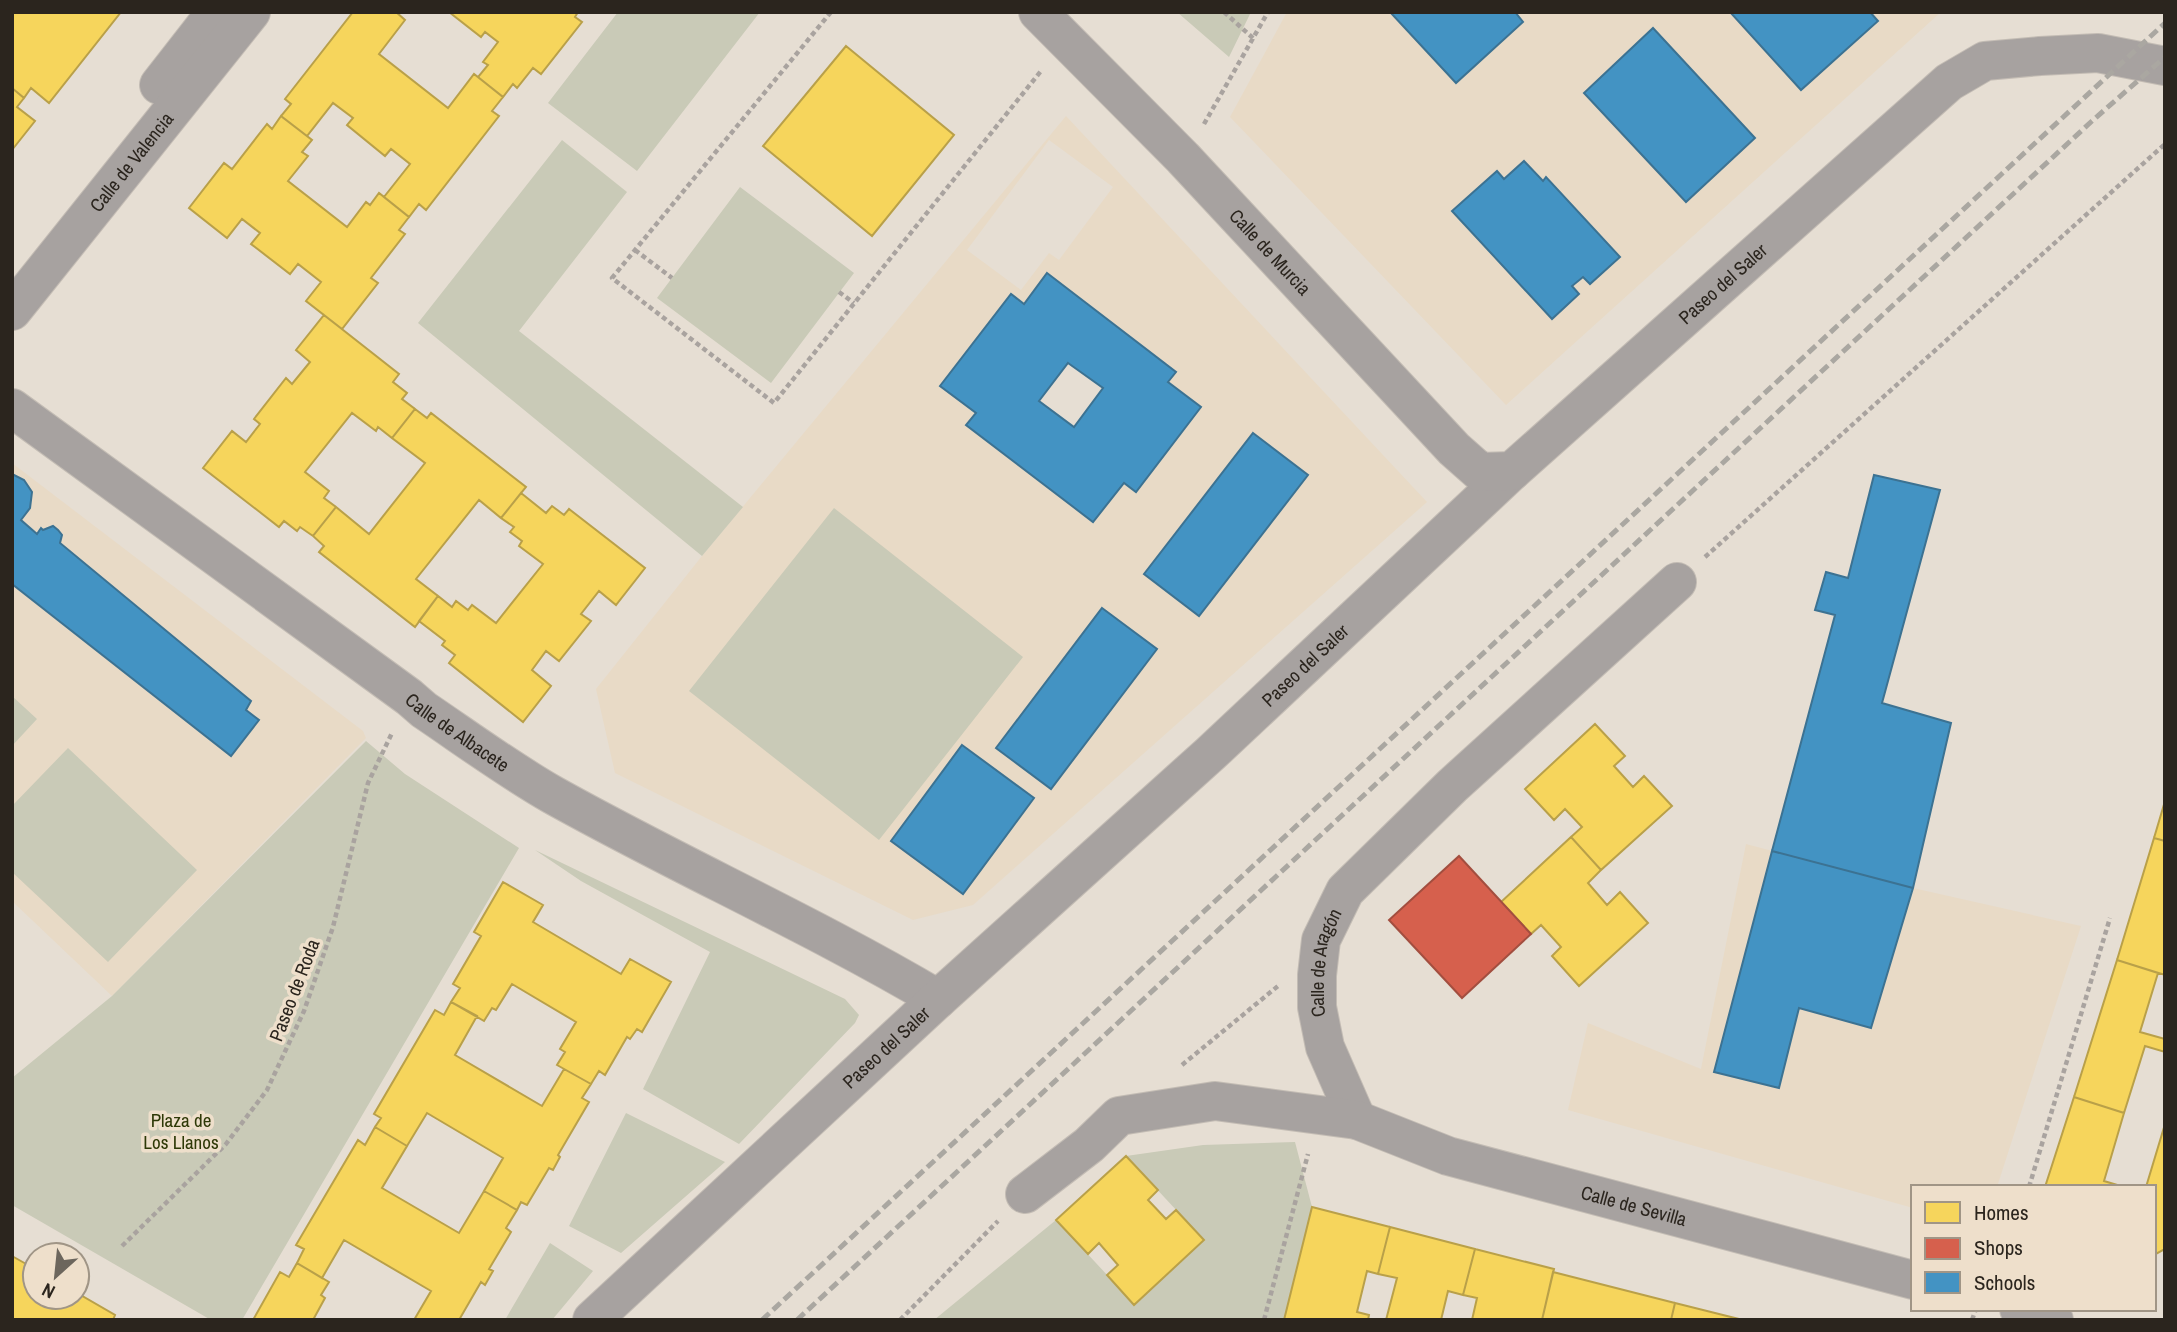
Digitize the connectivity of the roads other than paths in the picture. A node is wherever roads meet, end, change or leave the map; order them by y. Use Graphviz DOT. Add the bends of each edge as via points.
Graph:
graph roads {
  1 [pos="216,12"];
  2 [pos="251,12"];
  3 [pos="1038,12"];
  4 [pos="2165,65"];
  5 [pos="12,275"];
  6 [pos="12,311"];
  7 [pos="12,408"];
  8 [pos="1512,471"];
  9 [pos="1677,582"];
  10 [pos="938,999"];
  11 [pos="1357,1120"];
  12 [pos="1025,1194"];
  13 [pos="1911,1279"];
  14 [pos="2025,1311"];
  15 [pos="592,1320"];
  16 [pos="2054,1320"];
  1 -- 5 [label="street, Calle de Valencia"];
  2 -- 6 [label="street, Calle de Valencia"];
  3 -- 8 [label="street, Calle de Murcia" via="1183,158 1454,449 1480,472"];
  4 -- 8 [label="street, Paseo del Saler" via="2098,53 2040,56 1985,61 1949,82"];
  7 -- 10 [label="street, Calle de Albacete" via="424,710 549,793 863,955"];
  8 -- 10 [label="street, Paseo del Saler" via="1210,754"];
  9 -- 11 [label="street, Calle de Aragón" via="1452,786 1345,891 1321,940 1317,1006 1325,1047"];
  10 -- 15 [label="street, Paseo del Saler"];
  11 -- 12 [label="street" via="1215,1101 1119,1116"];
  11 -- 13 [label="street, Calle de Sevilla" via="1448,1156"];
  14 -- 16 [label="street"];
}
